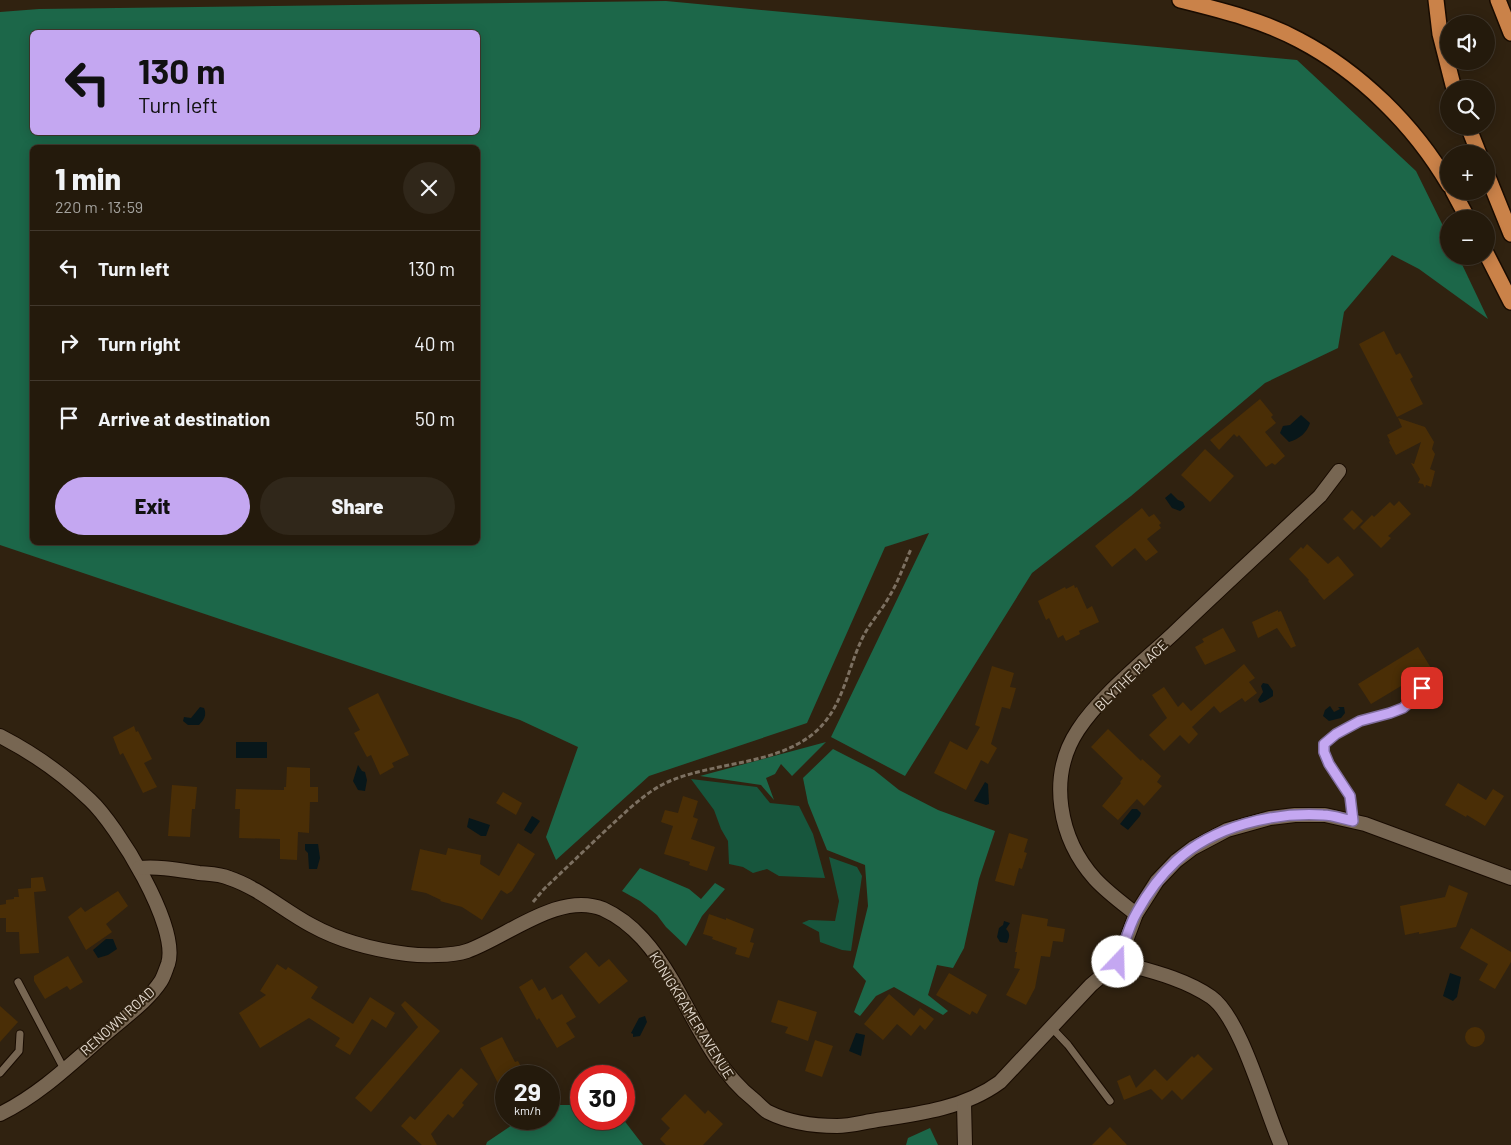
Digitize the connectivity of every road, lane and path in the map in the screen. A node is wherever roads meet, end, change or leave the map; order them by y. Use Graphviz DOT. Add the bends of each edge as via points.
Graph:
graph roads {
  1 [pos="1180,0"];
  2 [pos="1436,0"];
  3 [pos="1498,0"];
  4 [pos="1511,33"];
  5 [pos="1452,80"];
  6 [pos="1440,170"];
  7 [pos="1495,194"];
  8 [pos="1511,234"];
  9 [pos="1492,265"];
  10 [pos="1511,302"];
  11 [pos="1339,471"];
  12 [pos="911,549"];
  13 [pos="1422,688"];
  14 [pos="0,736"];
  15 [pos="1353,821"];
  16 [pos="139,868"];
  17 [pos="1511,878"];
  18 [pos="532,903"];
  19 [pos="1136,914"];
  20 [pos="1118,962"];
  21 [pos="18,982"];
  22 [pos="1052,1027"];
  23 [pos="20,1034"];
  24 [pos="64,1069"];
  25 [pos="0,1073"];
  26 [pos="1110,1101"];
  27 [pos="964,1103"];
  28 [pos="0,1114"];
  29 [pos="965,1145"];
  30 [pos="1281,1145"];
  1 -- 6 [label="highway" via="1263,24 1299,40 1335,62 1369,88 1410,130"];
  2 -- 5 [label="highway" via="1440,34"];
  3 -- 4 [label="highway"];
  7 -- 8 [label="highway"];
  9 -- 10 [label="highway"];
  11 -- 19 [label="street, BLYTHE PLACE" via="1320,496 1112,690 1078,730 1065,754 1059,789 1061,813 1068,834 1096,880"];
  12 -- 18 [label="path" via="891,595 868,626 833,712 812,734 773,755 701,771 653,791 624,814"];
  13 -- 15 [label="lane" via="1403,708 1360,721 1324,744 1329,764 1350,796"];
  14 -- 16 [label="street" via="52,767 91,801"];
  15 -- 17 [label="street, KONIGKRAMER AVENUE"];
  15 -- 19 [label="street, KONIGKRAMER AVENUE" via="1325,814 1295,815 1270,818 1228,830 1176,861 1157,881"];
  16 -- 24 [label="street, RENOWN ROAD" via="160,911 169,962 161,981 143,1002"];
  16 -- 27 [label="street, KONIGKRAMER AVENUE" via="226,877 256,889 326,933 407,954 465,952 558,908 600,908 634,929 662,962 721,1065 739,1088 767,1111 800,1123 837,1126 903,1117"];
  19 -- 20 [label="street, KONIGKRAMER AVENUE"];
  20 -- 22 [label="street, KONIGKRAMER AVENUE" via="1091,985"];
  20 -- 30 [label="street" via="1169,976 1213,998 1230,1020 1244,1047"];
  21 -- 24 [label="lane"];
  22 -- 26 [label="lane"];
  22 -- 27 [label="street, KONIGKRAMER AVENUE" via="1000,1082"];
  23 -- 25 [label="lane" via="19,1051"];
  24 -- 28 [label="street, RENOWN ROAD" via="35,1093"];
  27 -- 29 [label="street"];
}
